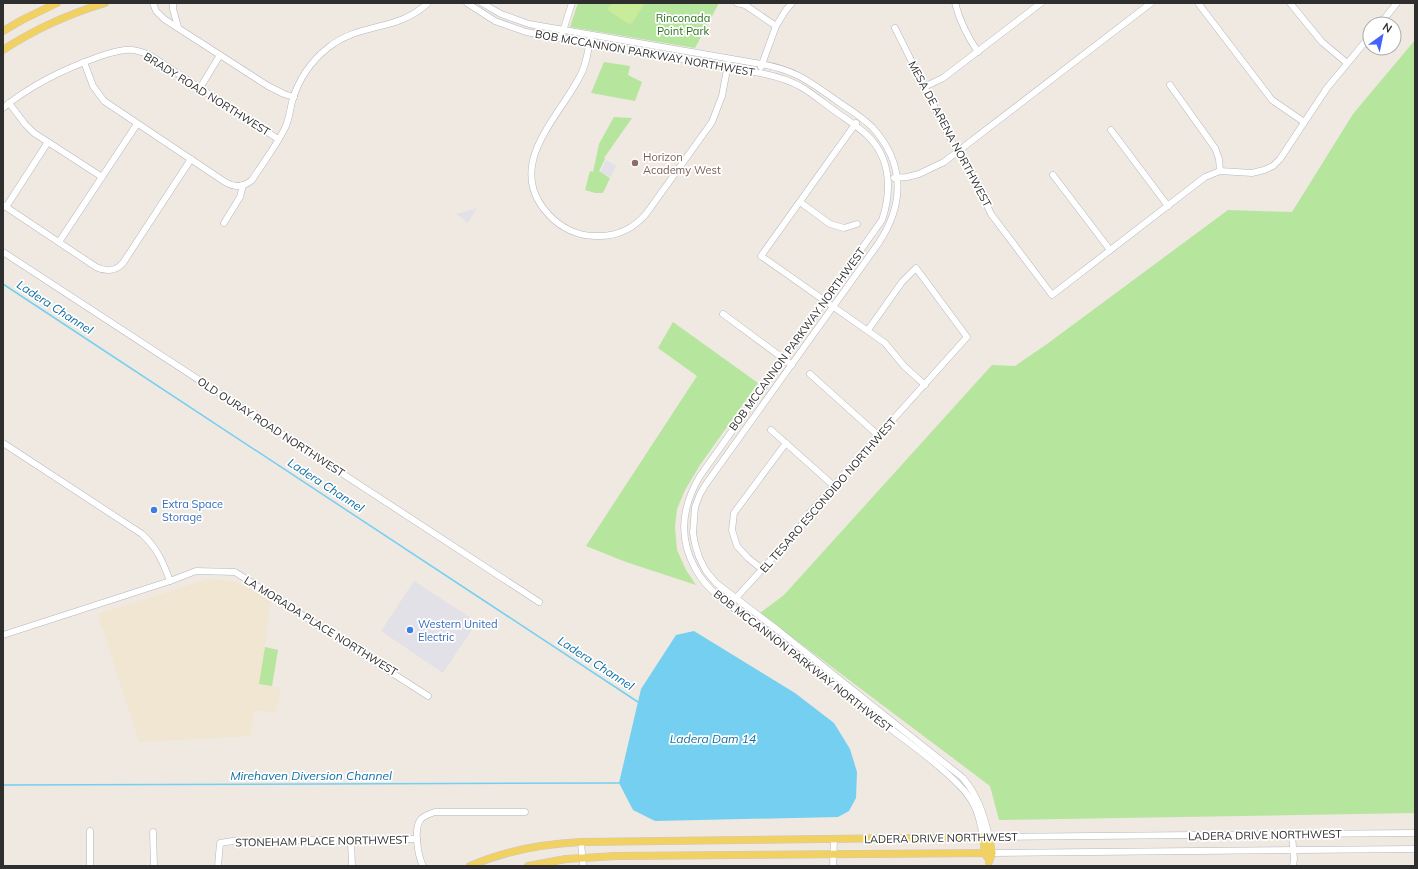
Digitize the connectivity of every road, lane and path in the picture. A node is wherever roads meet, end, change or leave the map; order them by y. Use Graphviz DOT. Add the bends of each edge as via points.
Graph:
graph roads {
  1 [pos="57,3"];
  2 [pos="105,3"];
  3 [pos="153,3"];
  4 [pos="173,3"];
  5 [pos="428,3"];
  6 [pos="467,3"];
  7 [pos="482,3"];
  8 [pos="572,3"];
  9 [pos="737,3"];
  10 [pos="792,3"];
  11 [pos="955,3"];
  12 [pos="1041,3"];
  13 [pos="1151,3"];
  14 [pos="1198,3"];
  15 [pos="1290,3"];
  16 [pos="1394,4"];
  17 [pos="1033,6"];
  18 [pos="1386,16"];
  19 [pos="776,26"];
  20 [pos="178,27"];
  21 [pos="895,28"];
  22 [pos="563,30"];
  23 [pos="3,31"];
  24 [pos="591,34"];
  25 [pos="561,39"];
  26 [pos="589,44"];
  27 [pos="1362,45"];
  28 [pos="3,50"];
  29 [pos="978,52"];
  30 [pos="220,55"];
  31 [pos="729,59"];
  32 [pos="84,62"];
  33 [pos="1347,63"];
  34 [pos="762,64"];
  35 [pos="728,68"];
  36 [pos="760,73"];
  37 [pos="1170,85"];
  38 [pos="924,87"];
  39 [pos="200,88"];
  40 [pos="294,97"];
  41 [pos="9,103"];
  42 [pos="3,108"];
  43 [pos="860,117"];
  44 [pos="1304,122"];
  45 [pos="137,124"];
  46 [pos="854,125"];
  47 [pos="1111,130"];
  48 [pos="278,139"];
  49 [pos="48,142"];
  50 [pos="958,153"];
  51 [pos="191,159"];
  52 [pos="1220,172"];
  53 [pos="1053,175"];
  54 [pos="102,177"];
  55 [pos="898,178"];
  56 [pos="888,179"];
  57 [pos="243,185"];
  58 [pos="800,202"];
  59 [pos="4,206"];
  60 [pos="1168,206"];
  61 [pos="224,222"];
  62 [pos="857,224"];
  63 [pos="59,242"];
  64 [pos="1110,250"];
  65 [pos="3,252"];
  66 [pos="825,301"];
  67 [pos="833,307"];
  68 [pos="723,314"];
  69 [pos="868,330"];
  70 [pos="783,359"];
  71 [pos="792,365"];
  72 [pos="810,374"];
  73 [pos="925,385"];
  74 [pos="771,430"];
  75 [pos="879,436"];
  76 [pos="3,443"];
  77 [pos="786,443"];
  78 [pos="834,486"];
  79 [pos="763,570"];
  80 [pos="170,581"];
  81 [pos="736,598"];
  82 [pos="539,602"];
  83 [pos="3,635"];
  84 [pos="428,696"];
  85 [pos="524,812"];
  86 [pos="90,831"];
  87 [pos="153,832"];
  88 [pos="1415,833"];
  89 [pos="1292,834"];
  90 [pos="986,837"];
  91 [pos="417,839"];
  92 [pos="834,840"];
  93 [pos="351,841"];
  94 [pos="581,842"];
  95 [pos="1415,849"];
  96 [pos="1293,851"];
  97 [pos="988,853"];
  98 [pos="834,855"];
  99 [pos="582,858"];
  100 [pos="990,864"];
  101 [pos="90,866"];
  102 [pos="154,866"];
  103 [pos="218,866"];
  104 [pos="352,866"];
  105 [pos="423,866"];
  106 [pos="470,866"];
  107 [pos="528,866"];
  108 [pos="583,866"];
  109 [pos="834,866"];
  110 [pos="1293,866"];
  1 -- 23 [label="main road"];
  2 -- 28 [label="main road" via="52,23"];
  3 -- 20 [label="street" via="156,11 164,19"];
  4 -- 20 [label="street"];
  5 -- 40 [label="street" via="403,20 360,31 331,45 310,65"];
  6 -- 25 [label="street, BOB MCCANNON PARKWAY NORTHWEST" via="505,25"];
  7 -- 22 [label="street, BOB MCCANNON PARKWAY NORTHWEST" via="520,21"];
  8 -- 22 [label="street"];
  9 -- 19 [label="street" via="745,5"];
  10 -- 19 [label="street"];
  11 -- 29 [label="street" via="964,30"];
  12 -- 17 [label="street"];
  13 -- 50 [label="street"];
  14 -- 44 [label="street" via="1272,100"];
  15 -- 33 [label="street" via="1322,42"];
  16 -- 18 [label="street"];
  17 -- 29 [label="street"];
  19 -- 34 [label="street"];
  20 -- 30 [label="street"];
  21 -- 38 [label="street, MESA DE ARENA NORTHWEST"];
  22 -- 24 [label="street, BOB MCCANNON PARKWAY NORTHWEST"];
  22 -- 25 [label="street"];
  24 -- 26 [label="street"];
  24 -- 31 [label="street, BOB MCCANNON PARKWAY NORTHWEST"];
  25 -- 26 [label="street, BOB MCCANNON PARKWAY NORTHWEST"];
  26 -- 35 [label="street, BOB MCCANNON PARKWAY NORTHWEST"];
  26 -- 35 [label="street" via="580,78 541,138 533,159 532,181 536,196 559,224 579,234 601,236 623,231 641,220 651,209 712,122 722,96"];
  27 -- 33 [label="street"];
  29 -- 38 [label="street" via="943,78"];
  30 -- 39 [label="street"];
  30 -- 40 [label="street" via="268,86"];
  31 -- 34 [label="street, BOB MCCANNON PARKWAY NORTHWEST"];
  31 -- 35 [label="street"];
  32 -- 39 [label="street, BRADY ROAD NORTHWEST" via="119,51 135,50 152,56"];
  32 -- 41 [label="street" via="34,85"];
  32 -- 45 [label="street" via="92,86 100,97"];
  33 -- 44 [label="street"];
  34 -- 36 [label="street"];
  34 -- 43 [label="street, BOB MCCANNON PARKWAY NORTHWEST" via="796,74"];
  35 -- 36 [label="street, BOB MCCANNON PARKWAY NORTHWEST"];
  36 -- 46 [label="street, BOB MCCANNON PARKWAY NORTHWEST" via="785,79 803,88"];
  37 -- 52 [label="street" via="1215,148"];
  38 -- 50 [label="street, MESA DE ARENA NORTHWEST"];
  39 -- 48 [label="street, BRADY ROAD NORTHWEST"];
  40 -- 48 [label="street" via="286,125"];
  41 -- 42 [label="street"];
  41 -- 49 [label="street" via="31,130"];
  43 -- 46 [label="street"];
  43 -- 55 [label="street, BOB MCCANNON PARKWAY NORTHWEST" via="885,144"];
  44 -- 52 [label="street" via="1273,166 1252,173"];
  45 -- 51 [label="street"];
  45 -- 54 [label="street"];
  46 -- 56 [label="street, BOB MCCANNON PARKWAY NORTHWEST" via="867,135 881,154"];
  46 -- 58 [label="street"];
  47 -- 60 [label="street"];
  48 -- 57 [label="street" via="252,180"];
  49 -- 54 [label="street"];
  49 -- 59 [label="street"];
  50 -- 55 [label="street" via="928,171"];
  50 -- 64 [label="street, MESA DE ARENA NORTHWEST" via="975,179 992,214 1052,295"];
  51 -- 57 [label="street" via="228,184"];
  51 -- 63 [label="street" via="123,263 113,270 99,269"];
  52 -- 60 [label="street" via="1205,177"];
  53 -- 64 [label="street"];
  54 -- 63 [label="street"];
  55 -- 56 [label="street"];
  55 -- 67 [label="street, BOB MCCANNON PARKWAY NORTHWEST" via="897,201 889,226"];
  56 -- 66 [label="street, BOB MCCANNON PARKWAY NORTHWEST" via="888,198 882,220"];
  57 -- 61 [label="street" via="240,197"];
  58 -- 62 [label="street" via="830,224 844,228"];
  58 -- 66 [label="street" via="761,256"];
  59 -- 63 [label="street"];
  60 -- 64 [label="street"];
  65 -- 82 [label="street, OLD OURAY ROAD NORTHWEST"];
  66 -- 67 [label="street"];
  66 -- 70 [label="street, BOB MCCANNON PARKWAY NORTHWEST"];
  67 -- 69 [label="street"];
  67 -- 71 [label="street, BOB MCCANNON PARKWAY NORTHWEST"];
  68 -- 70 [label="street"];
  69 -- 73 [label="street"];
  69 -- 73 [label="street, EL TESARO ESCONDIDO NORTHWEST" via="902,282 916,268 967,337"];
  70 -- 71 [label="street"];
  70 -- 90 [label="street, BOB MCCANNON PARKWAY NORTHWEST" via="700,476 690,496 684,521 686,546 690,558 699,575 712,590 960,785 974,804"];
  71 -- 81 [label="street, BOB MCCANNON PARKWAY NORTHWEST" via="706,484 695,507 693,533 699,557 716,583"];
  72 -- 75 [label="street"];
  73 -- 75 [label="street, EL TESARO ESCONDIDO NORTHWEST"];
  74 -- 77 [label="street"];
  75 -- 78 [label="street, EL TESARO ESCONDIDO NORTHWEST"];
  76 -- 80 [label="street" via="142,534 155,547"];
  77 -- 78 [label="street"];
  77 -- 79 [label="street" via="734,513 732,530 737,546"];
  78 -- 79 [label="street, EL TESARO ESCONDIDO NORTHWEST"];
  79 -- 81 [label="street, EL TESARO ESCONDIDO NORTHWEST"];
  80 -- 83 [label="street, LA MORADA PLACE NORTHWEST"];
  80 -- 84 [label="street, LA MORADA PLACE NORTHWEST" via="196,571 235,572"];
  81 -- 90 [label="street, BOB MCCANNON PARKWAY NORTHWEST" via="959,774 980,803 986,822"];
  85 -- 91 [label="street, STONEHAM PLACE NORTHWEST" via="435,812 420,821"];
  86 -- 101 [label="street"];
  87 -- 102 [label="street"];
  88 -- 89 [label="street, LADERA DRIVE NORTHWEST"];
  89 -- 90 [label="street, LADERA DRIVE NORTHWEST"];
  89 -- 96 [label="street"];
  90 -- 92 [label="main road, LADERA DRIVE NORTHWEST"];
  90 -- 97 [label="main road"];
  91 -- 93 [label="street, STONEHAM PLACE NORTHWEST"];
  91 -- 105 [label="street"];
  92 -- 94 [label="main road, LADERA DRIVE NORTHWEST"];
  92 -- 98 [label="street"];
  93 -- 103 [label="street, STONEHAM PLACE NORTHWEST" via="220,843"];
  93 -- 104 [label="street"];
  94 -- 99 [label="street"];
  94 -- 106 [label="main road, LADERA DRIVE NORTHWEST" via="516,850"];
  95 -- 96 [label="street, LADERA DRIVE NORTHWEST"];
  96 -- 97 [label="street, LADERA DRIVE NORTHWEST"];
  96 -- 110 [label="street"];
  97 -- 98 [label="main road, LADERA DRIVE NORTHWEST"];
  97 -- 100 [label="main road"];
  98 -- 99 [label="main road, LADERA DRIVE NORTHWEST"];
  98 -- 109 [label="street"];
  99 -- 107 [label="main road, LADERA DRIVE NORTHWEST"];
  99 -- 108 [label="street"];
}
